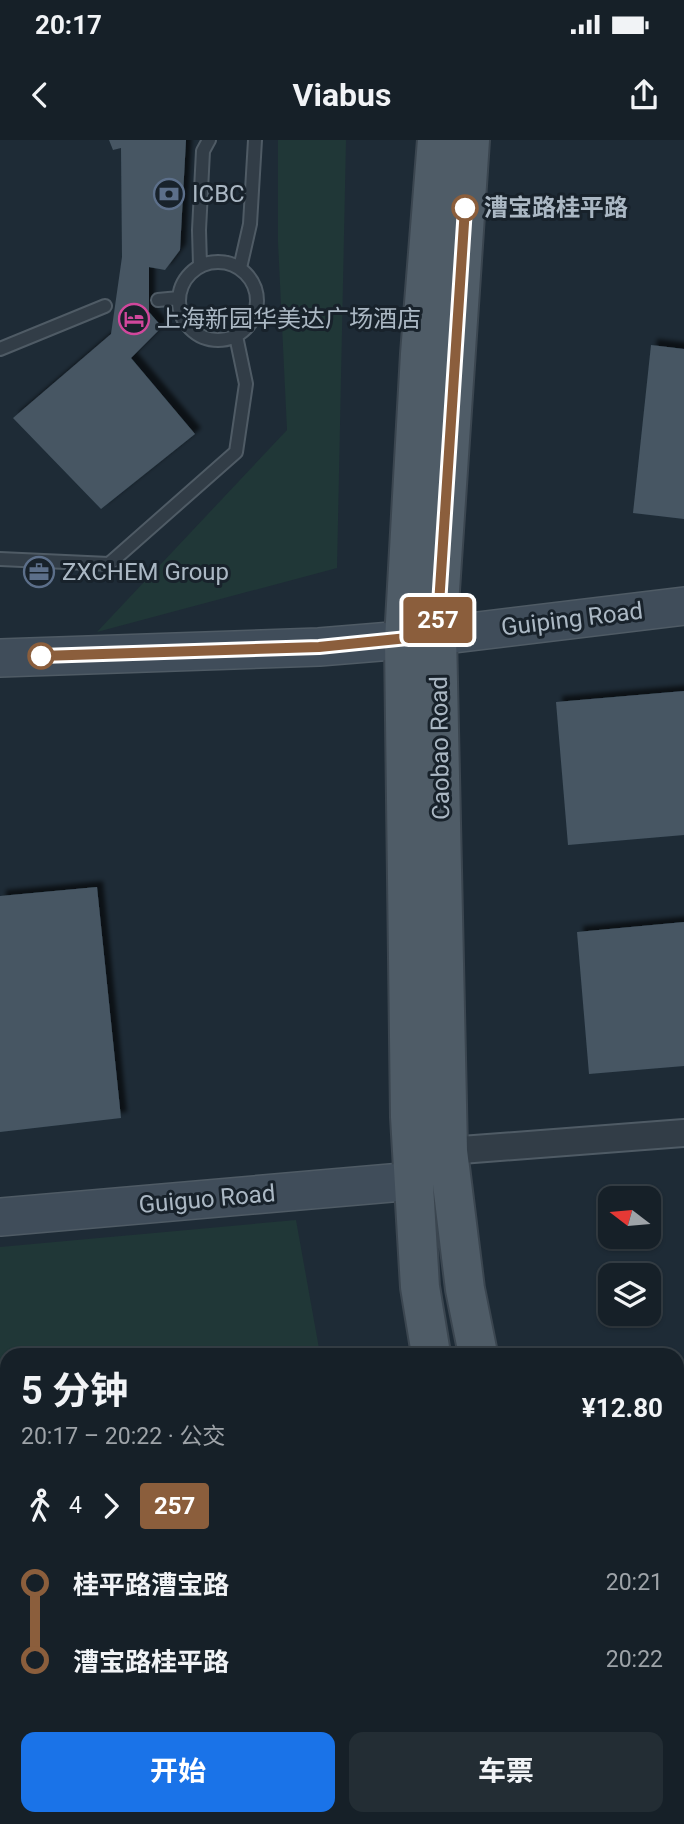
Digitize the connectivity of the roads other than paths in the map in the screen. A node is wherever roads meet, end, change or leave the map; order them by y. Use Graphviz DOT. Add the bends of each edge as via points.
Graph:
graph roads {
  1 [pos="209,140"];
  2 [pos="255,140"];
  3 [pos="437,140"];
  4 [pos="470,140"];
  5 [pos="200,265"];
  6 [pos="240,268"];
  7 [pos="179,299"];
  8 [pos="158,300"];
  9 [pos="105,306"];
  10 [pos="236,336"];
  11 [pos="0,349"];
  12 [pos="0,559"];
  13 [pos="684,606"];
  14 [pos="421,637"];
  15 [pos="0,659"];
  16 [pos="684,1133"];
  17 [pos="449,1150"];
  18 [pos="414,1181"];
  19 [pos="0,1217"];
  20 [pos="430,1348"];
  21 [pos="477,1348"];
  1 -- 5 [label="lane" via="203,150"];
  2 -- 6 [label="lane" via="250,224"];
  3 -- 14 [label="main road, Caobao Road" via="420,354"];
  4 -- 14 [label="main road, Caobao Road"];
  5 -- 6 [label="lane" via="221,261"];
  5 -- 7 [label="lane" via="185,279"];
  6 -- 10 [label="lane" via="253,283 258,303 251,323"];
  7 -- 8 [label="lane"];
  7 -- 10 [label="lane" via="183,318 197,334 216,340"];
  9 -- 11 [label="lane"];
  10 -- 12 [label="lane" via="246,384 236,452 109,564"];
  13 -- 14 [label="street, Guiping Road"];
  14 -- 15 [label="street, Guiping Road" via="319,647"];
  14 -- 17 [label="main road, Caobao Road"];
  14 -- 18 [label="main road, Caobao Road" via="410,1117"];
  16 -- 17 [label="street"];
  17 -- 21 [label="main road, Caobao Road"];
  18 -- 19 [label="street, Guiguo Road"];
  18 -- 20 [label="main road, Caobao Road" via="420,1287"];
}
